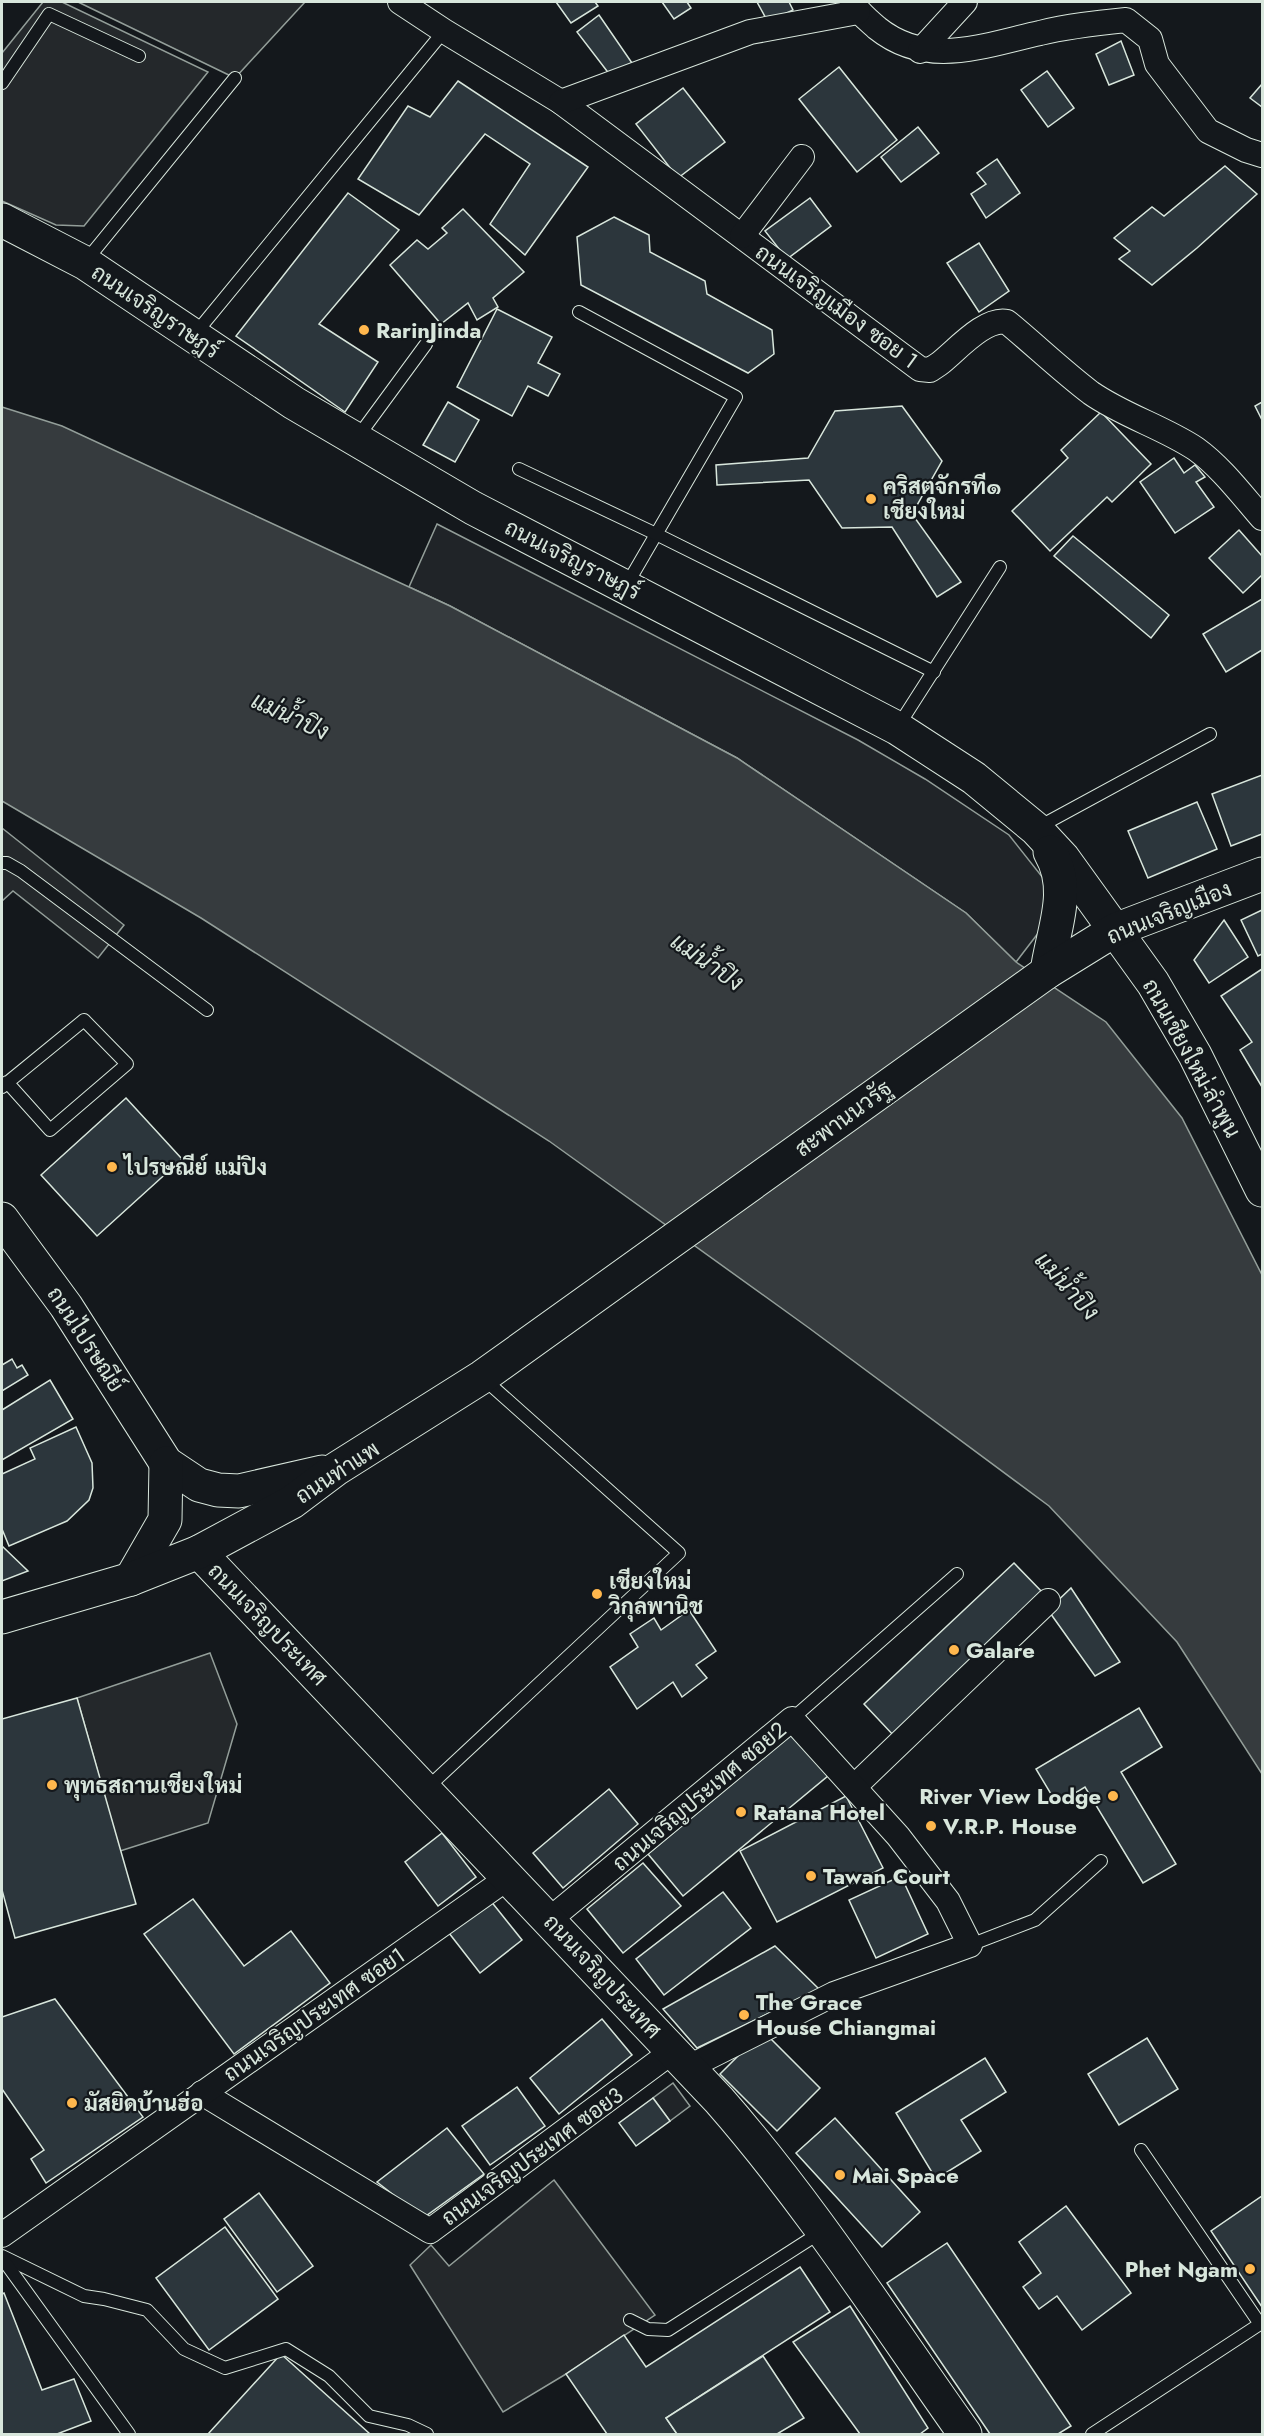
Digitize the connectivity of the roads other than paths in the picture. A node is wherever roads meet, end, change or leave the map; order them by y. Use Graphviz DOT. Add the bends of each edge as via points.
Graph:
graph roads {
  1 [pos="400,2"];
  2 [pos="964,2"];
  3 [pos="855,7"];
  4 [pos="444,31"];
  5 [pos="920,51"];
  6 [pos="139,56"];
  7 [pos="235,78"];
  8 [pos="2,83"];
  9 [pos="561,102"];
  10 [pos="1263,155"];
  11 [pos="802,157"];
  12 [pos="2,220"];
  13 [pos="742,236"];
  14 [pos="85,263"];
  15 [pos="579,312"];
  16 [pos="194,336"];
  17 [pos="426,344"];
  18 [pos="356,439"];
  19 [pos="519,469"];
  20 [pos="1263,518"];
  21 [pos="656,534"];
  22 [pos="1000,567"];
  23 [pos="626,586"];
  24 [pos="934,672"];
  25 [pos="897,728"];
  26 [pos="1210,734"];
  27 [pos="1036,829"];
  28 [pos="2,863"];
  29 [pos="1263,874"];
  30 [pos="1115,930"];
  31 [pos="1047,972"];
  32 [pos="207,1010"];
  33 [pos="4,1085"];
  34 [pos="1263,1190"];
  35 [pos="2,1219"];
  36 [pos="640,1264"];
  37 [pos="482,1377"];
  38 [pos="166,1463"];
  39 [pos="336,1469"];
  40 [pos="200,1552"];
  41 [pos="957,1574"];
  42 [pos="131,1579"];
  43 [pos="1048,1601"];
  44 [pos="2,1617"];
  45 [pos="792,1719"];
  46 [pos="854,1787"];
  47 [pos="425,1790"];
  48 [pos="1101,1861"];
  49 [pos="509,1877"];
  50 [pos="549,1920"];
  51 [pos="970,1945"];
  52 [pos="681,2059"];
  53 [pos="202,2093"];
  54 [pos="1142,2150"];
  55 [pos="822,2231"];
  56 [pos="2,2235"];
  57 [pos="2,2256"];
  58 [pos="630,2320"];
  59 [pos="954,2430"];
  60 [pos="129,2434"];
  61 [pos="428,2434"];
  62 [pos="1092,2434"];
  1 -- 4 [label="street, ถนนเจริญเมือง ซอย 1"];
  2 -- 5 [label="street"];
  3 -- 5 [label="street" via="885,34"];
  3 -- 9 [label="street" via="750,32"];
  4 -- 9 [label="street, ถนนเจริญเมือง ซอย 1"];
  4 -- 16 [label="lane"];
  5 -- 10 [label="street" via="978,48 1040,33 1126,20 1150,39 1157,64 1208,131"];
  6 -- 8 [label="lane" via="49,14"];
  7 -- 14 [label="lane"];
  9 -- 13 [label="street, ถนนเจริญเมือง ซอย 1"];
  11 -- 13 [label="street"];
  12 -- 14 [label="main road, ถนนเจริญราษฎร์"];
  13 -- 20 [label="street, ถนนเจริญเมือง ซอย 1" via="920,369 930,370 988,324 1007,322 1091,392 1124,414 1179,438 1198,451"];
  14 -- 16 [label="main road, ถนนเจริญราษฎร์"];
  15 -- 21 [label="lane" via="736,397"];
  16 -- 18 [label="main road, ถนนเจริญราษฎร์"];
  17 -- 18 [label="lane"];
  18 -- 23 [label="main road, ถนนเจริญราษฎร์" via="473,508"];
  19 -- 21 [label="lane"];
  21 -- 23 [label="lane"];
  21 -- 24 [label="lane"];
  22 -- 24 [label="lane"];
  23 -- 25 [label="main road, ถนนเจริญราษฎร์"];
  24 -- 25 [label="lane"];
  25 -- 27 [label="main road, ถนนเจริญราษฎร์" via="974,778"];
  26 -- 27 [label="lane"];
  27 -- 30 [label="main road, ถนนเจริญราษฎร์" via="1063,858"];
  27 -- 31 [label="main road" via="1053,857 1060,882 1060,911"];
  28 -- 32 [label="lane" via="21,871"];
  29 -- 30 [label="main road, ถนนเจริญเมือง"];
  30 -- 31 [label="main road, ถนนเจริญเมือง"];
  30 -- 34 [label="main road, ถนนเชียงใหม่-ลำพูน" via="1153,983 1195,1055"];
  31 -- 36 [label="main road, สะพานนวรัฐ"];
  33 -- 33 [label="lane" via="84,1020 127,1064 50,1130"];
  35 -- 38 [label="main road, ถนนไปรษณีย์" via="66,1306"];
  36 -- 37 [label="main road, ถนนท่าแพ"];
  37 -- 39 [label="main road, ถนนท่าแพ"];
  37 -- 47 [label="lane" via="679,1553"];
  38 -- 39 [label="main road, ถนนไปรษณีย์" via="199,1485 239,1491"];
  38 -- 42 [label="main road" via="165,1520"];
  39 -- 40 [label="main road, ถนนท่าแพ" via="283,1507"];
  40 -- 42 [label="main road, ถนนท่าแพ"];
  40 -- 47 [label="main road, ถนนเจริญประเทศ"];
  41 -- 45 [label="lane"];
  42 -- 44 [label="main road, ถนนท่าแพ"];
  43 -- 46 [label="street"];
  45 -- 46 [label="street, ถนนเจริญประเทศ ซอย2"];
  45 -- 50 [label="street, ถนนเจริญประเทศ ซอย2"];
  46 -- 51 [label="street, ถนนเจริญประเทศ ซอย2" via="948,1901"];
  47 -- 49 [label="main road, ถนนเจริญประเทศ"];
  48 -- 51 [label="lane" via="1035,1920"];
  49 -- 50 [label="main road, ถนนเจริญประเทศ"];
  49 -- 53 [label="street, ถนนเจริญประเทศ ซอย1"];
  50 -- 52 [label="main road, ถนนเจริญประเทศ"];
  51 -- 52 [label="street" via="834,1994"];
  52 -- 53 [label="street, ถนนเจริญประเทศ ซอย3" via="430,2231"];
  52 -- 55 [label="main road, ถนนเจริญประเทศ" via="749,2134"];
  53 -- 56 [label="street, ถนนเจริญประเทศ ซอย1"];
  54 -- 62 [label="lane" via="1260,2324"];
  55 -- 58 [label="lane" via="668,2330 648,2329"];
  55 -- 59 [label="main road, ถนนเจริญประเทศ"];
  57 -- 60 [label="lane"];
  57 -- 61 [label="lane" via="84,2296 147,2310 184,2349 225,2367 286,2349 329,2376 369,2416"];
}
